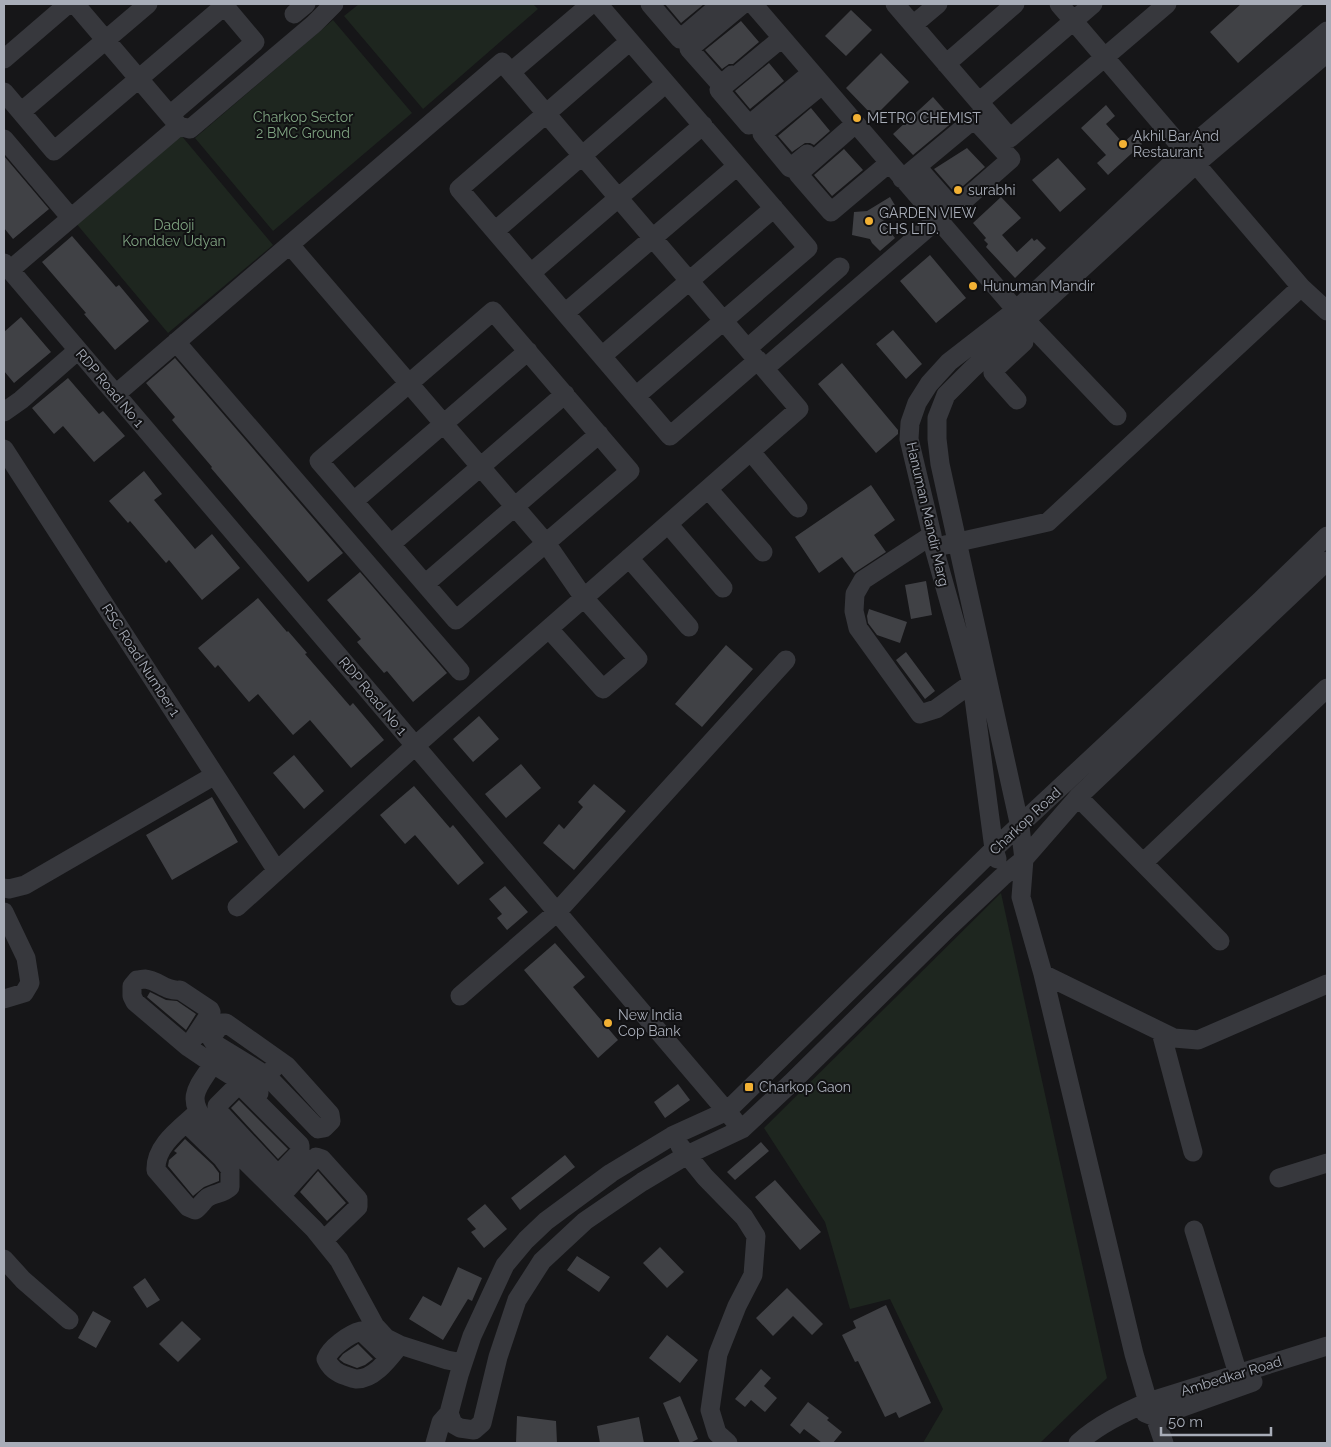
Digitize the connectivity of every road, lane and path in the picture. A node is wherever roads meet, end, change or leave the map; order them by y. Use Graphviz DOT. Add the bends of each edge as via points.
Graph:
graph roads {
  1 [pos="68,4"];
  2 [pos="75,4"];
  3 [pos="148,4"];
  4 [pos="334,4"];
  5 [pos="591,4"];
  6 [pos="598,4"];
  7 [pos="650,4"];
  8 [pos="894,4"];
  9 [pos="938,4"];
  10 [pos="1015,4"];
  11 [pos="1059,4"];
  12 [pos="1093,4"];
  13 [pos="1167,4"];
  14 [pos="224,5"];
  15 [pos="739,5"];
  16 [pos="1073,21"];
  17 [pos="913,25"];
  18 [pos="1327,30"];
  19 [pos="777,39"];
  20 [pos="106,40"];
  21 [pos="630,41"];
  22 [pos="1327,52"];
  23 [pos="1104,57"];
  24 [pos="4,59"];
  25 [pos="946,64"];
  26 [pos="512,72"];
  27 [pos="139,79"];
  28 [pos="817,79"];
  29 [pos="666,83"];
  30 [pos="4,92"];
  31 [pos="979,102"];
  32 [pos="21,112"];
  33 [pos="547,113"];
  34 [pos="174,120"];
  35 [pos="853,121"];
  36 [pos="703,125"];
  37 [pos="4,139"];
  38 [pos="583,155"];
  39 [pos="1190,157"];
  40 [pos="738,166"];
  41 [pos="917,167"];
  42 [pos="896,171"];
  43 [pos="619,198"];
  44 [pos="774,208"];
  45 [pos="839,217"];
  46 [pos="71,218"];
  47 [pos="938,219"];
  48 [pos="494,231"];
  49 [pos="653,238"];
  50 [pos="290,244"];
  51 [pos="7,267"];
  52 [pos="840,267"];
  53 [pos="531,273"];
  54 [pos="690,280"];
  55 [pos="1301,287"];
  56 [pos="1327,311"];
  57 [pos="565,314"];
  58 [pos="724,320"];
  59 [pos="1019,320"];
  60 [pos="176,342"];
  61 [pos="78,350"];
  62 [pos="528,351"];
  63 [pos="602,356"];
  64 [pos="757,359"];
  65 [pos="410,384"];
  66 [pos="116,394"];
  67 [pos="565,394"];
  68 [pos="636,396"];
  69 [pos="1017,400"];
  70 [pos="4,412"];
  71 [pos="1117,416"];
  72 [pos="444,424"];
  73 [pos="600,434"];
  74 [pos="4,449"];
  75 [pos="751,452"];
  76 [pos="480,467"];
  77 [pos="708,489"];
  78 [pos="354,501"];
  79 [pos="515,507"];
  80 [pos="798,508"];
  81 [pos="668,524"];
  82 [pos="1327,536"];
  83 [pos="933,541"];
  84 [pos="546,543"];
  85 [pos="957,543"];
  86 [pos="390,544"];
  87 [pos="763,552"];
  88 [pos="629,558"];
  89 [pos="1327,561"];
  90 [pos="425,584"];
  91 [pos="723,588"];
  92 [pos="584,598"];
  93 [pos="689,627"];
  94 [pos="549,629"];
  95 [pos="786,660"];
  96 [pos="460,672"];
  97 [pos="972,683"];
  98 [pos="1327,688"];
  99 [pos="415,746"];
  100 [pos="215,775"];
  101 [pos="1078,797"];
  102 [pos="1020,826"];
  103 [pos="994,849"];
  104 [pos="1024,859"];
  105 [pos="1143,863"];
  106 [pos="277,871"];
  107 [pos="1002,877"];
  108 [pos="4,888"];
  109 [pos="1020,897"];
  110 [pos="236,907"];
  111 [pos="4,912"];
  112 [pos="557,912"];
  113 [pos="1220,941"];
  114 [pos="1043,974"];
  115 [pos="1327,984"];
  116 [pos="460,996"];
  117 [pos="4,999"];
  118 [pos="1161,1032"];
  119 [pos="188,1047"];
  120 [pos="280,1062"];
  121 [pos="214,1064"];
  122 [pos="260,1086"];
  123 [pos="727,1111"];
  124 [pos="192,1118"];
  125 [pos="742,1129"];
  126 [pos="672,1136"];
  127 [pos="1193,1152"];
  128 [pos="687,1155"];
  129 [pos="1327,1163"];
  130 [pos="1279,1178"];
  131 [pos="276,1185"];
  132 [pos="1194,1230"];
  133 [pos="324,1240"];
  134 [pos="4,1259"];
  135 [pos="69,1320"];
  136 [pos="1327,1346"];
  137 [pos="1327,1358"];
  138 [pos="463,1363"];
  139 [pos="1238,1374"];
  140 [pos="1145,1409"];
  141 [pos="449,1413"];
  142 [pos="435,1443"];
  143 [pos="728,1443"];
  144 [pos="1078,1443"];
  145 [pos="1164,1443"];
  1 -- 24 [label="street"];
  2 -- 20 [label="street"];
  3 -- 20 [label="street"];
  4 -- 34 [label="street" via="190,129"];
  5 -- 26 [label="street"];
  6 -- 21 [label="street"];
  7 -- 15 [label="street" via="680,39"];
  8 -- 17 [label="street"];
  9 -- 17 [label="street"];
  10 -- 25 [label="street"];
  11 -- 16 [label="street"];
  12 -- 16 [label="street"];
  13 -- 23 [label="street"];
  14 -- 27 [label="street"];
  14 -- 34 [label="street" via="255,42"];
  15 -- 19 [label="street"];
  15 -- 19 [label="street" via="689,49 721,85"];
  16 -- 23 [label="street"];
  16 -- 31 [label="street"];
  17 -- 25 [label="street"];
  18 -- 39 [label="street, Hanuman Mandir Marg"];
  19 -- 28 [label="street"];
  19 -- 28 [label="street" via="719,90 750,125"];
  20 -- 27 [label="street"];
  20 -- 32 [label="street"];
  21 -- 29 [label="street"];
  21 -- 33 [label="street"];
  22 -- 39 [label="street"];
  23 -- 31 [label="street" via="1010,138"];
  23 -- 39 [label="street"];
  25 -- 31 [label="street"];
  26 -- 33 [label="street"];
  26 -- 50 [label="street" via="502,62"];
  27 -- 32 [label="street" via="54,151"];
  27 -- 34 [label="street"];
  28 -- 35 [label="street"];
  28 -- 35 [label="street" via="762,134 790,168"];
  29 -- 36 [label="street"];
  29 -- 38 [label="street"];
  30 -- 32 [label="street"];
  33 -- 38 [label="street"];
  33 -- 48 [label="street" via="458,189"];
  34 -- 46 [label="street"];
  35 -- 42 [label="street"];
  35 -- 42 [label="street" via="798,174 831,212"];
  36 -- 40 [label="street"];
  36 -- 43 [label="street"];
  37 -- 46 [label="street"];
  38 -- 43 [label="street"];
  38 -- 48 [label="street"];
  39 -- 55 [label="street"];
  39 -- 59 [label="street, Hanuman Mandir Marg"];
  40 -- 44 [label="street"];
  40 -- 49 [label="street"];
  41 -- 41 [label="street" via="954,209 1011,159 974,118"];
  41 -- 42 [label="street"];
  42 -- 45 [label="street"];
  42 -- 47 [label="street"];
  43 -- 49 [label="street"];
  43 -- 53 [label="street"];
  44 -- 54 [label="street"];
  44 -- 58 [label="street" via="808,248"];
  46 -- 51 [label="street"];
  47 -- 59 [label="street"];
  47 -- 64 [label="street"];
  48 -- 53 [label="street"];
  49 -- 54 [label="street"];
  49 -- 57 [label="street"];
  50 -- 60 [label="street"];
  50 -- 65 [label="street"];
  51 -- 61 [label="street, RDP Road No 1"];
  52 -- 64 [label="street"];
  53 -- 57 [label="street"];
  54 -- 58 [label="street"];
  54 -- 63 [label="street"];
  55 -- 56 [label="street"];
  55 -- 85 [label="street" via="1048,522"];
  57 -- 63 [label="street"];
  58 -- 64 [label="street"];
  58 -- 68 [label="street"];
  59 -- 69 [label="street" via="1024,342 993,373"];
  59 -- 71 [label="street"];
  59 -- 83 [label="street, Hanuman Mandir Marg" via="949,362 917,403 909,439"];
  59 -- 85 [label="street" via="946,395 937,418 940,464"];
  60 -- 66 [label="street"];
  60 -- 96 [label="street"];
  61 -- 66 [label="street, RDP Road No 1"];
  61 -- 70 [label="street"];
  62 -- 65 [label="street" via="494,311"];
  62 -- 67 [label="street"];
  62 -- 72 [label="street"];
  63 -- 68 [label="street"];
  64 -- 68 [label="street" via="670,436"];
  64 -- 75 [label="street" via="800,409"];
  65 -- 72 [label="street"];
  65 -- 78 [label="street" via="319,461"];
  66 -- 99 [label="street, RDP Road No 1"];
  67 -- 73 [label="street"];
  67 -- 76 [label="street"];
  72 -- 76 [label="street"];
  72 -- 78 [label="street"];
  73 -- 79 [label="street"];
  73 -- 84 [label="street" via="630,471"];
  74 -- 100 [label="street, RSC Road Number 1"];
  75 -- 77 [label="street"];
  75 -- 80 [label="street"];
  76 -- 79 [label="street"];
  76 -- 86 [label="street"];
  77 -- 81 [label="street"];
  77 -- 87 [label="street"];
  78 -- 86 [label="street"];
  79 -- 84 [label="street"];
  79 -- 90 [label="street"];
  81 -- 88 [label="street"];
  81 -- 91 [label="street"];
  82 -- 102 [label="street, Charkop Road"];
  83 -- 85 [label="street"];
  83 -- 97 [label="street, Hanuman Mandir Marg"];
  83 -- 97 [label="street" via="863,580 855,594 858,628 920,714 936,709"];
  84 -- 90 [label="street" via="456,620"];
  84 -- 92 [label="street"];
  85 -- 102 [label="street"];
  86 -- 90 [label="street"];
  88 -- 92 [label="street"];
  88 -- 93 [label="street"];
  89 -- 101 [label="street, Charkop Road"];
  92 -- 94 [label="street"];
  92 -- 94 [label="street" via="638,659 603,689"];
  94 -- 99 [label="street"];
  95 -- 112 [label="street"];
  97 -- 103 [label="street, Hanuman Mandir Marg"];
  98 -- 105 [label="street"];
  99 -- 106 [label="street"];
  99 -- 112 [label="street, RDP Road No 1"];
  100 -- 106 [label="street, RSC Road Number 1"];
  100 -- 108 [label="street" via="25,885"];
  101 -- 104 [label="street, Charkop Road"];
  101 -- 105 [label="street"];
  102 -- 103 [label="street, Charkop Road"];
  102 -- 104 [label="street"];
  103 -- 107 [label="street, Hanuman Mandir Marg"];
  103 -- 123 [label="street, Charkop Road"];
  104 -- 107 [label="street, Charkop Road"];
  104 -- 109 [label="street"];
  105 -- 113 [label="street"];
  106 -- 110 [label="street"];
  107 -- 109 [label="street"];
  107 -- 125 [label="street, Charkop Road"];
  109 -- 114 [label="street"];
  111 -- 117 [label="street" via="26,958 30,983 24,993"];
  112 -- 116 [label="street"];
  112 -- 123 [label="street, RDP Road No 1"];
  114 -- 118 [label="street"];
  114 -- 140 [label="street"];
  115 -- 118 [label="street" via="1198,1040 1174,1038"];
  118 -- 127 [label="street"];
  119 -- 121 [label="street"];
  120 -- 122 [label="street"];
  120 -- 122 [label="street" via="222,1023 211,1038"];
  120 -- 122 [label="street" via="330,1114 331,1121 318,1130"];
  121 -- 122 [label="street"];
  121 -- 124 [label="street" via="196,1093"];
  123 -- 125 [label="street, RDP Road No 1"];
  123 -- 126 [label="street"];
  124 -- 124 [label="street" via="161,1148 156,1170 188,1207 195,1210 206,1198 230,1187 230,1169"];
  124 -- 131 [label="street"];
  125 -- 128 [label="street, Charkop Road"];
  126 -- 128 [label="street"];
  126 -- 138 [label="street" via="611,1173 546,1220 526,1240 505,1265"];
  128 -- 141 [label="street, Charkop Road" via="585,1220 542,1261 517,1300 498,1357 482,1423 474,1430 460,1428 453,1424"];
  128 -- 143 [label="street" via="744,1217 756,1236 753,1275 718,1354 710,1410 717,1433"];
  129 -- 130 [label="street"];
  131 -- 131 [label="street" via="300,1152 300,1146 242,1087 237,1086 217,1106 218,1111"];
  131 -- 133 [label="street"];
  131 -- 133 [label="street" via="316,1157 322,1158 358,1199 358,1207"];
  132 -- 139 [label="street"];
  133 -- 138 [label="street" via="339,1260 374,1326 394,1352"];
  134 -- 135 [label="street"];
  136 -- 139 [label="street, Ambedkar Road"];
  137 -- 140 [label="street, Ambedkar Road"];
  138 -- 141 [label="street"];
  139 -- 140 [label="street, Ambedkar Road"];
  140 -- 144 [label="street" via="1089,1433"];
  140 -- 145 [label="street"];
  141 -- 142 [label="street" via="441,1422"];
}
